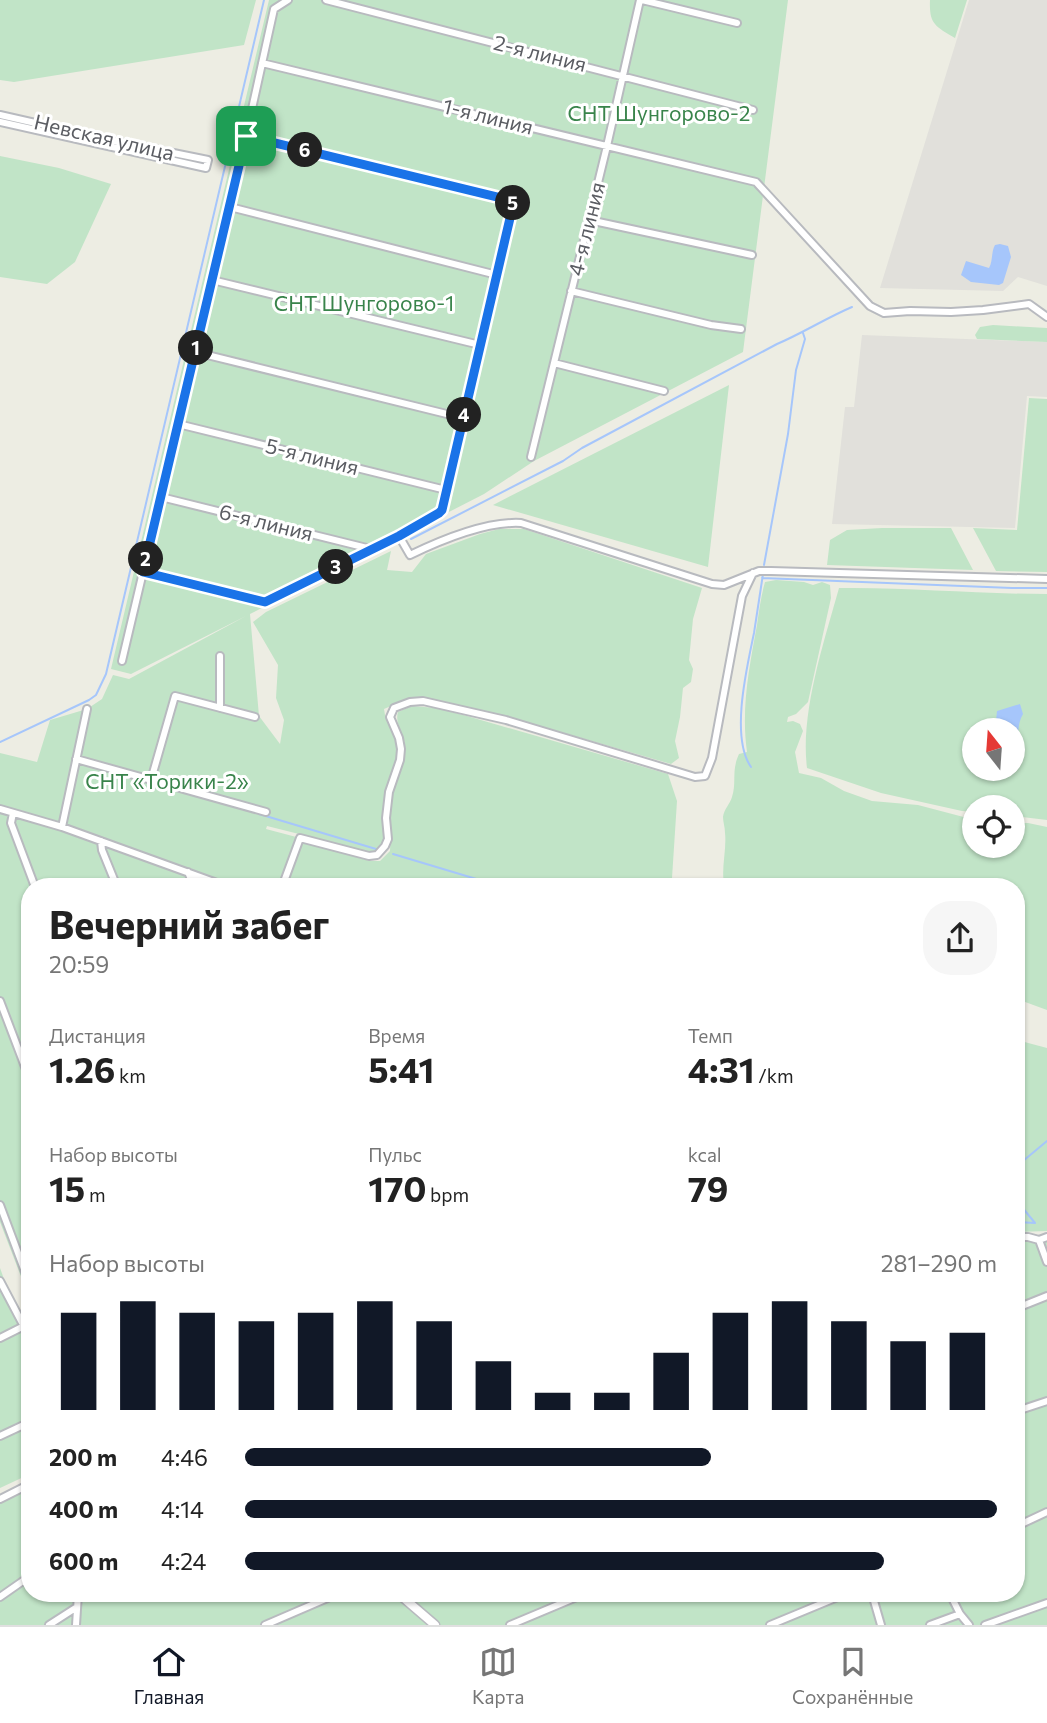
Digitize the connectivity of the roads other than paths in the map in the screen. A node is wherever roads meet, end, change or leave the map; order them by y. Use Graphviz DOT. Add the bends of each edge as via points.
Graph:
graph roads {
  1 [pos="288,0"];
  2 [pos="326,0"];
  3 [pos="641,0"];
  4 [pos="737,23"];
  5 [pos="262,63"];
  6 [pos="622,75"];
  7 [pos="753,110"];
  8 [pos="0,115"];
  9 [pos="0,122"];
  10 [pos="246,136"];
  11 [pos="607,146"];
  12 [pos="230,207"];
  13 [pos="589,219"];
  14 [pos="752,255"];
  15 [pos="497,275"];
  16 [pos="212,280"];
  17 [pos="571,291"];
  18 [pos="1047,317"];
  19 [pos="741,329"];
  20 [pos="480,345"];
  21 [pos="195,352"];
  22 [pos="554,363"];
  23 [pos="664,391"];
  24 [pos="463,418"];
  25 [pos="178,424"];
  26 [pos="531,457"];
  27 [pos="446,491"];
  28 [pos="161,497"];
  29 [pos="399,536"];
  30 [pos="371,549"];
  31 [pos="143,572"];
  32 [pos="752,573"];
  33 [pos="1047,579"];
  34 [pos="220,656"];
  35 [pos="122,661"];
  36 [pos="220,708"];
  37 [pos="87,709"];
  38 [pos="255,717"];
  39 [pos="76,759"];
  40 [pos="151,780"];
  41 [pos="0,809"];
  42 [pos="267,812"];
  43 [pos="13,813"];
  44 [pos="62,827"];
  45 [pos="101,841"];
  46 [pos="188,872"];
  47 [pos="32,878"];
  48 [pos="113,878"];
  49 [pos="190,878"];
  50 [pos="204,878"];
  51 [pos="285,878"];
  52 [pos="0,1002"];
  53 [pos="21,1057"];
  54 [pos="0,1205"];
  55 [pos="1025,1237"];
  56 [pos="1047,1237"];
  57 [pos="1039,1240"];
  58 [pos="21,1261"];
  59 [pos="1047,1262"];
  60 [pos="0,1281"];
  61 [pos="1047,1296"];
  62 [pos="1025,1305"];
  63 [pos="21,1320"];
  64 [pos="21,1328"];
  65 [pos="0,1338"];
  66 [pos="1047,1401"];
  67 [pos="1025,1408"];
  68 [pos="21,1425"];
  69 [pos="1,1433"];
  70 [pos="21,1488"];
  71 [pos="0,1499"];
  72 [pos="1047,1512"];
  73 [pos="1025,1522"];
  74 [pos="21,1582"];
  75 [pos="0,1597"];
  76 [pos="77,1602"];
  77 [pos="318,1602"];
  78 [pos="408,1602"];
  79 [pos="565,1602"];
  80 [pos="826,1602"];
  81 [pos="874,1602"];
  82 [pos="954,1602"];
  83 [pos="1047,1603"];
  84 [pos="77,1607"];
  85 [pos="960,1614"];
  86 [pos="49,1625"];
  87 [pos="76,1625"];
  88 [pos="265,1625"];
  89 [pos="435,1625"];
  90 [pos="510,1625"];
  91 [pos="770,1625"];
  92 [pos="881,1625"];
  93 [pos="930,1625"];
  94 [pos="969,1625"];
  95 [pos="985,1625"];
  1 -- 5 [label="street" via="274,9"];
  2 -- 6 [label="street, 2-я линия"];
  3 -- 4 [label="street"];
  3 -- 6 [label="street, 4-я линия"];
  5 -- 10 [label="street"];
  5 -- 11 [label="street, 1-я линия"];
  6 -- 7 [label="street, 2-я линия"];
  6 -- 11 [label="street, 4-я линия"];
  8 -- 9 [label="street, Невская улица" via="208,160 206,169"];
  10 -- 12 [label="street"];
  10 -- 15 [label="street" via="514,201"];
  11 -- 13 [label="street, 4-я линия"];
  11 -- 18 [label="street, 1-я линия" via="756,181 876,310 951,312 1029,304"];
  12 -- 15 [label="street"];
  12 -- 16 [label="street"];
  13 -- 14 [label="street"];
  13 -- 17 [label="street, 4-я линия"];
  15 -- 20 [label="street"];
  16 -- 20 [label="street"];
  16 -- 21 [label="street"];
  17 -- 19 [label="street"];
  17 -- 22 [label="street, 4-я линия"];
  20 -- 24 [label="street"];
  21 -- 24 [label="street"];
  21 -- 25 [label="street"];
  22 -- 23 [label="street"];
  22 -- 26 [label="street, 4-я линия"];
  24 -- 27 [label="street"];
  25 -- 27 [label="street, 5-я линия"];
  25 -- 28 [label="street"];
  27 -- 29 [label="street" via="439,513"];
  28 -- 30 [label="street, 6-я линия"];
  28 -- 31 [label="street"];
  29 -- 30 [label="street"];
  29 -- 32 [label="street" via="410,555 495,524 521,523 712,584 724,585"];
  30 -- 31 [label="street" via="265,602"];
  31 -- 35 [label="street"];
  32 -- 33 [label="street"];
  32 -- 51 [label="street" via="742,596 705,776 695,777 494,717 423,701 401,704 390,717 401,749 389,792 385,846 369,856 300,838"];
  34 -- 36 [label="street"];
  36 -- 38 [label="street"];
  36 -- 40 [label="street" via="174,696"];
  37 -- 39 [label="street"];
  39 -- 40 [label="street"];
  39 -- 44 [label="street"];
  40 -- 42 [label="street"];
  41 -- 43 [label="street"];
  43 -- 44 [label="street"];
  43 -- 47 [label="street" via="11,823"];
  44 -- 45 [label="street"];
  45 -- 46 [label="street"];
  45 -- 48 [label="street"];
  46 -- 49 [label="street"];
  46 -- 50 [label="street"];
  52 -- 53 [label="street"];
  54 -- 58 [label="street"];
  55 -- 57 [label="street"];
  56 -- 57 [label="street"];
  57 -- 59 [label="street"];
  60 -- 63 [label="street"];
  61 -- 62 [label="street"];
  64 -- 65 [label="street"];
  66 -- 67 [label="street"];
  68 -- 69 [label="street"];
  70 -- 71 [label="street"];
  72 -- 73 [label="street"];
  74 -- 75 [label="street"];
  76 -- 84 [label="street"];
  77 -- 88 [label="street"];
  78 -- 89 [label="street"];
  79 -- 90 [label="street"];
  80 -- 91 [label="street"];
  81 -- 92 [label="street"];
  82 -- 85 [label="street"];
  83 -- 95 [label="street"];
  84 -- 86 [label="street"];
  84 -- 87 [label="street"];
  85 -- 93 [label="street"];
  85 -- 94 [label="street"];
}
